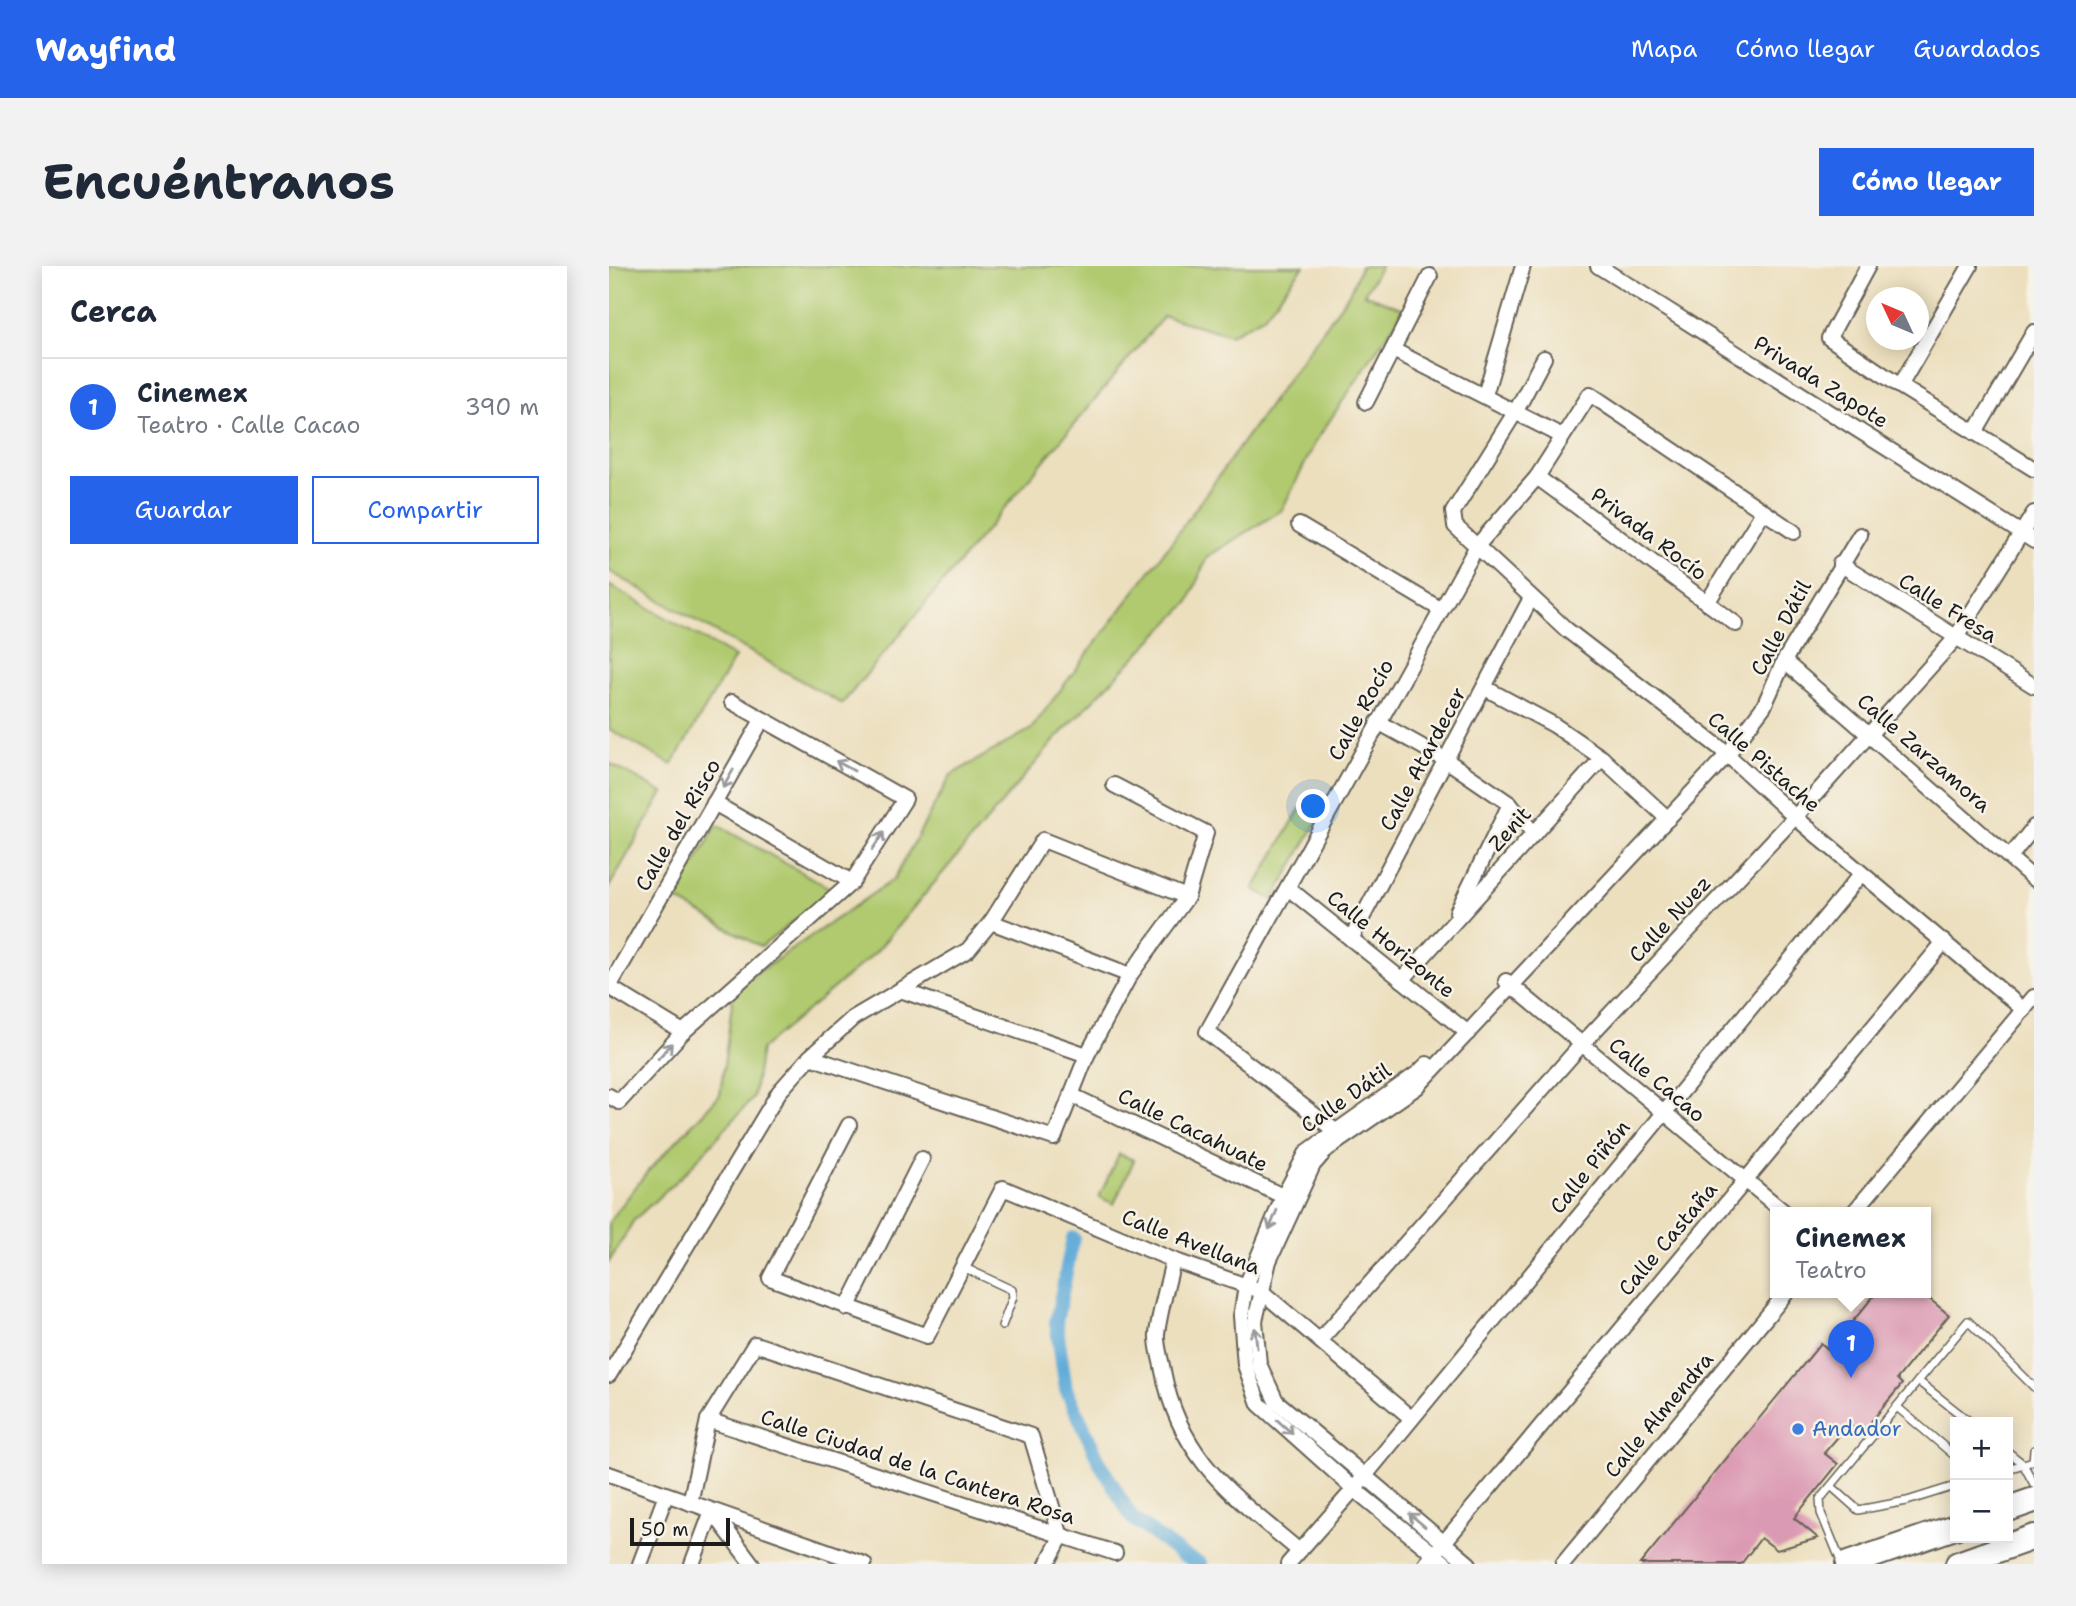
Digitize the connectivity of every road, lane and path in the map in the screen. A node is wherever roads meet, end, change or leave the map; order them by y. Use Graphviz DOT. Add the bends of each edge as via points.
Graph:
graph roads {
  1 [pos="1523,266"];
  2 [pos="1598,266"];
  3 [pos="1868,266"];
  4 [pos="1969,266"];
  5 [pos="1430,276"];
  6 [pos="2034,332"];
  7 [pos="1393,350"];
  8 [pos="1544,358"];
  9 [pos="1899,386"];
  10 [pos="1485,395"];
  11 [pos="1366,402"];
  12 [pos="1516,411"];
  13 [pos="1975,433"];
  14 [pos="1562,436"];
  15 [pos="2034,469"];
  16 [pos="1537,477"];
  17 [pos="1763,512"];
  18 [pos="2034,513"];
  19 [pos="1299,525"];
  20 [pos="1794,532"];
  21 [pos="1860,535"];
  22 [pos="2028,538"];
  23 [pos="1477,547"];
  24 [pos="1840,564"];
  25 [pos="1531,598"];
  26 [pos="1707,603"];
  27 [pos="1440,609"];
  28 [pos="1736,624"];
  29 [pos="1955,639"];
  30 [pos="1784,661"];
  31 [pos="2032,682"];
  32 [pos="1485,688"];
  33 [pos="732,702"];
  34 [pos="762,720"];
  35 [pos="1378,722"];
  36 [pos="1868,732"];
  37 [pos="1724,752"];
  38 [pos="1602,758"];
  39 [pos="1446,760"];
  40 [pos="1114,785"];
  41 [pos="713,803"];
  42 [pos="1510,804"];
  43 [pos="1664,816"];
  44 [pos="1795,817"];
  45 [pos="2034,827"];
  46 [pos="1534,834"];
  47 [pos="2010,857"];
  48 [pos="1861,874"];
  49 [pos="2034,879"];
  50 [pos="852,882"];
  51 [pos="1288,888"];
  52 [pos="1187,897"];
  53 [pos="991,922"];
  54 [pos="1449,929"];
  55 [pos="1350,939"];
  56 [pos="1944,942"];
  57 [pos="1130,975"];
  58 [pos="1402,980"];
  59 [pos="1508,983"];
  60 [pos="609,987"];
  61 [pos="900,990"];
  62 [pos="2034,997"];
  63 [pos="2024,1010"];
  64 [pos="1465,1030"];
  65 [pos="683,1031"];
  66 [pos="1582,1044"];
  67 [pos="1087,1055"];
  68 [pos="810,1057"];
  69 [pos="1071,1095"];
  70 [pos="609,1096"];
  71 [pos="1662,1112"];
  72 [pos="849,1125"];
  73 [pos="1334,1130"];
  74 [pos="922,1159"];
  75 [pos="1744,1180"];
  76 [pos="1289,1200"];
  77 [pos="1778,1207"];
  78 [pos="1858,1207"];
  79 [pos="1173,1260"];
  80 [pos="962,1266"];
  81 [pos="1246,1286"];
  82 [pos="1261,1291"];
  83 [pos="1782,1298"];
  84 [pos="846,1308"];
  85 [pos="1002,1326"];
  86 [pos="1319,1340"];
  87 [pos="609,1375"];
  88 [pos="1918,1381"];
  89 [pos="2034,1387"];
  90 [pos="1897,1407"];
  91 [pos="1964,1417"];
  92 [pos="1411,1418"];
  93 [pos="708,1420"];
  94 [pos="2034,1450"];
  95 [pos="1950,1452"];
  96 [pos="2013,1456"];
  97 [pos="2023,1464"];
  98 [pos="2013,1467"];
  99 [pos="609,1474"];
  100 [pos="1364,1476"];
  101 [pos="2034,1484"];
  102 [pos="1831,1486"];
  103 [pos="1950,1488"];
  104 [pos="1354,1489"];
  105 [pos="666,1495"];
  106 [pos="2034,1500"];
  107 [pos="690,1503"];
  108 [pos="2013,1507"];
  109 [pos="712,1511"];
  110 [pos="1950,1529"];
  111 [pos="1061,1537"];
  112 [pos="2034,1537"];
  113 [pos="1299,1550"];
  114 [pos="1115,1553"];
  115 [pos="1438,1556"];
  116 [pos="641,1564"];
  117 [pos="692,1564"];
  118 [pos="752,1564"];
  119 [pos="864,1564"];
  120 [pos="1047,1564"];
  121 [pos="1288,1564"];
  122 [pos="1469,1564"];
  123 [pos="1563,1564"];
  124 [pos="1842,1564"];
  125 [pos="1848,1564"];
  126 [pos="1958,1564"];
  1 -- 10 [label="street"];
  2 -- 22 [label="street, Privada Zapote"];
  3 -- 9 [label="street" via="1829,338"];
  4 -- 9 [label="street"];
  5 -- 7 [label="street"];
  6 -- 13 [label="street"];
  7 -- 10 [label="street"];
  7 -- 11 [label="street"];
  8 -- 12 [label="street, Calle Pistache"];
  9 -- 13 [label="street"];
  10 -- 12 [label="street"];
  12 -- 14 [label="street"];
  12 -- 23 [label="street, Calle Pistache" via="1453,512 1455,526"];
  13 -- 15 [label="street"];
  14 -- 16 [label="street, Calle Rocío"];
  14 -- 17 [label="street, Calle Rocío" via="1590,394"];
  16 -- 23 [label="street, Calle Rocío"];
  16 -- 26 [label="street, Privada Rocío"];
  17 -- 20 [label="street"];
  17 -- 26 [label="street"];
  18 -- 22 [label="street, Calle Nuez"];
  19 -- 27 [label="street"];
  21 -- 24 [label="street, Calle Dátil"];
  22 -- 29 [label="street, Calle Nuez"];
  23 -- 25 [label="street, Calle Pistache"];
  23 -- 27 [label="street, Calle Rocío"];
  24 -- 29 [label="street, Calle Fresa"];
  24 -- 30 [label="street, Calle Dátil"];
  25 -- 32 [label="street, Calle Atardecer"];
  25 -- 37 [label="street, Calle Pistache"];
  26 -- 28 [label="street, Privada Rocío"];
  27 -- 35 [label="street, Calle Rocío"];
  29 -- 31 [label="street, Calle Fresa"];
  29 -- 36 [label="street, Calle Nuez"];
  30 -- 36 [label="street, Calle Zarzamora"];
  30 -- 37 [label="street, Calle Dátil" via="1764,706"];
  32 -- 38 [label="street" via="1554,724"];
  32 -- 39 [label="street, Calle Atardecer"];
  33 -- 34 [label="street"];
  34 -- 41 [label="street, Calle del Risco, one-way"];
  50 -- 34 [label="street, one-way" via="905,799"];
  35 -- 39 [label="street"];
  35 -- 51 [label="street, Calle Rocío"];
  36 -- 44 [label="street, Calle Nuez"];
  36 -- 47 [label="street, Calle Zarzamora"];
  37 -- 43 [label="street, Calle Dátil"];
  37 -- 44 [label="street, Calle Pistache"];
  38 -- 43 [label="street"];
  38 -- 46 [label="street, Zenit"];
  39 -- 42 [label="street"];
  39 -- 55 [label="street, Calle Atardecer"];
  40 -- 52 [label="street" via="1206,833"];
  41 -- 50 [label="street"];
  41 -- 60 [label="street, Calle del Risco"];
  42 -- 46 [label="street"];
  42 -- 54 [label="street, Zenit"];
  43 -- 59 [label="street, Calle Dátil"];
  44 -- 48 [label="street, Calle Pistache"];
  44 -- 66 [label="street, Calle Nuez"];
  45 -- 47 [label="street"];
  46 -- 54 [label="street, Zenit"];
  47 -- 49 [label="street, Calle Zarzamora"];
  48 -- 56 [label="street, Calle Pistache"];
  48 -- 71 [label="street, Calle Piñón"];
  50 -- 65 [label="street"];
  51 -- 55 [label="street, Calle Horizonte"];
  51 -- 73 [label="street, Calle Rocío" via="1207,1032"];
  52 -- 53 [label="street" via="1043,840"];
  52 -- 57 [label="street"];
  53 -- 57 [label="street"];
  53 -- 61 [label="street" via="968,950"];
  54 -- 58 [label="street, Zenit"];
  55 -- 58 [label="street, Calle Horizonte"];
  56 -- 63 [label="street, Calle Pistache"];
  56 -- 75 [label="street, Calle Castaña"];
  57 -- 67 [label="street"];
  58 -- 64 [label="street, Calle Horizonte"];
  59 -- 64 [label="street, Calle Dátil"];
  59 -- 66 [label="street, Calle Cacao"];
  60 -- 65 [label="street"];
  61 -- 67 [label="street"];
  61 -- 68 [label="street" via="853,1017"];
  62 -- 63 [label="street"];
  63 -- 78 [label="street"];
  64 -- 73 [label="street, Calle Dátil" via="1418,1073"];
  64 -- 76 [label="street, Calle Dátil" via="1417,1087 1327,1149"];
  70 -- 65 [label="street, one-way" via="619,1101"];
  66 -- 71 [label="street, Calle Cacao"];
  66 -- 86 [label="street, Calle Nuez"];
  67 -- 69 [label="street"];
  68 -- 69 [label="street" via="1054,1138"];
  68 -- 87 [label="street" via="779,1092"];
  69 -- 76 [label="street, Calle Cacahuate"];
  71 -- 75 [label="street, Calle Cacao"];
  71 -- 92 [label="street, Calle Piñón"];
  72 -- 84 [label="street" via="770,1279"];
  73 -- 76 [label="street, Calle Dátil" via="1307,1152"];
  74 -- 84 [label="street"];
  75 -- 77 [label="street, Calle Cacao"];
  75 -- 115 [label="street, Calle Castaña"];
  76 -- 81 [label="street, Calle Dátil, one-way"];
  76 -- 82 [label="street, Calle Dátil"];
  79 -- 80 [label="street, Calle Avellana" via="1003,1188"];
  79 -- 81 [label="street, Calle Avellana"];
  79 -- 113 [label="street" via="1157,1336 1167,1390 1183,1435 1233,1495"];
  80 -- 84 [label="street" via="927,1336"];
  80 -- 85 [label="lane" via="1012,1290"];
  81 -- 82 [label="street, Calle Avellana"];
  81 -- 104 [label="street, Calle Dátil, one-way" via="1241,1316 1245,1366 1259,1404"];
  82 -- 86 [label="street, Calle Avellana"];
  100 -- 82 [label="street, Calle Dátil, one-way" via="1276,1401 1259,1364 1255,1321"];
  83 -- 123 [label="street, Calle Almendra"];
  86 -- 92 [label="street, Calle Avellana"];
  88 -- 89 [label="lane" via="1968,1321"];
  88 -- 90 [label="lane"];
  88 -- 91 [label="lane"];
  90 -- 95 [label="lane"];
  90 -- 102 [label="lane"];
  92 -- 100 [label="street, Calle Piñón"];
  93 -- 107 [label="street"];
  93 -- 111 [label="street, Calle Ciudad de la Cantera Rosa"];
  93 -- 111 [label="street" via="755,1344 795,1357 1031,1436"];
  94 -- 97 [label="lane" via="2033,1461"];
  96 -- 97 [label="lane"];
  97 -- 98 [label="lane"];
  97 -- 101 [label="lane"];
  99 -- 105 [label="street"];
  100 -- 104 [label="street, Calle Piñón"];
  115 -- 100 [label="street, Calle Dátil, one-way"];
  102 -- 103 [label="lane" via="1858,1510"];
  102 -- 124 [label="lane" via="1820,1499 1821,1513"];
  104 -- 113 [label="street, Calle Piñón"];
  104 -- 115 [label="street, Calle Dátil"];
  105 -- 107 [label="street"];
  105 -- 116 [label="street"];
  106 -- 108 [label="highway"];
  107 -- 109 [label="street"];
  109 -- 117 [label="street"];
  109 -- 118 [label="street"];
  109 -- 119 [label="street"];
  110 -- 125 [label="highway"];
  111 -- 114 [label="street, Calle Ciudad de la Cantera Rosa"];
  111 -- 120 [label="street"];
  112 -- 126 [label="highway"];
  113 -- 121 [label="street, Calle Piñón"];
  115 -- 122 [label="street, Calle Dátil"];
}
